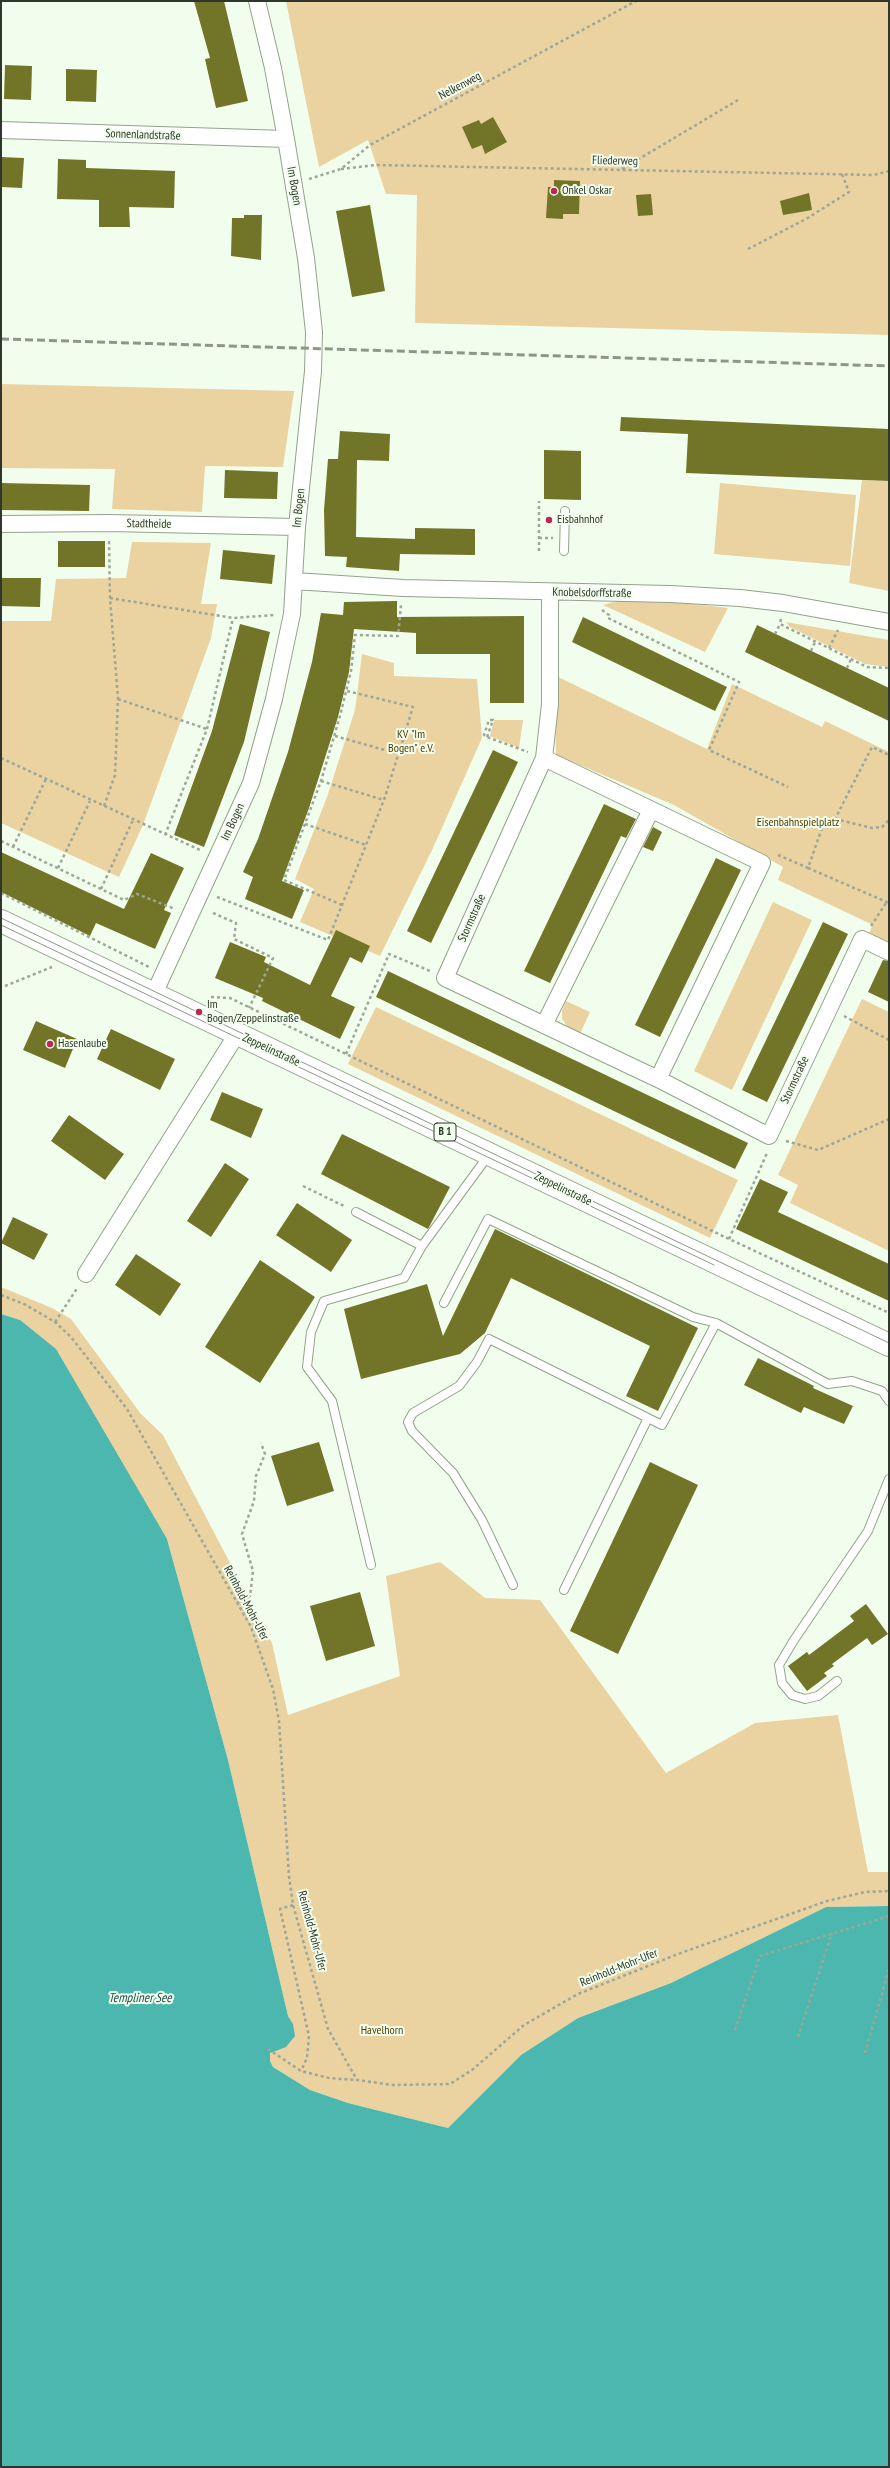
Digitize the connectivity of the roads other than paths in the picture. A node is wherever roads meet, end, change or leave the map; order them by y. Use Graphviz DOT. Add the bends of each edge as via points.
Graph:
graph roads {
  1 [pos="257,1"];
  2 [pos="1,130"];
  3 [pos="286,139"];
  4 [pos="565,511"];
  5 [pos="1,524"];
  6 [pos="297,527"];
  7 [pos="564,551"];
  8 [pos="294,581"];
  9 [pos="550,593"];
  10 [pos="889,622"];
  11 [pos="544,758"];
  12 [pos="651,810"];
  13 [pos="1,921"];
  14 [pos="889,952"];
  15 [pos="159,984"];
  16 [pos="544,1025"];
  17 [pos="237,1034"];
  18 [pos="658,1079"];
  19 [pos="490,1153"];
  20 [pos="356,1212"];
  21 [pos="422,1246"];
  22 [pos="86,1274"];
  23 [pos="444,1303"];
  24 [pos="716,1323"];
  25 [pos="889,1345"];
  26 [pos="889,1401"];
  27 [pos="648,1418"];
  28 [pos="889,1479"];
  29 [pos="371,1565"];
  30 [pos="513,1585"];
  31 [pos="564,1590"];
  32 [pos="837,1681"];
  1 -- 3 [label="street, Im Bogen"];
  2 -- 3 [label="street, Sonnenlandstraße"];
  3 -- 6 [label="street, Im Bogen" via="306,258 314,332 313,380"];
  4 -- 7 [label="lane"];
  5 -- 6 [label="street, Stadtheide" via="110,523"];
  6 -- 8 [label="street, Im Bogen"];
  8 -- 9 [label="street, Knobelsdorffstraße"];
  8 -- 15 [label="street, Im Bogen" via="292,614 274,699 251,783"];
  9 -- 10 [label="street, Knobelsdorffstraße" via="670,594 783,603"];
  9 -- 11 [label="street, Stormstraße" via="550,704"];
  11 -- 12 [label="street"];
  11 -- 16 [label="street, Stormstraße" via="445,978"];
  12 -- 16 [label="street"];
  12 -- 18 [label="street" via="762,863"];
  13 -- 15 [label="main road, Zeppelinstraße / B 1" via="76,957"];
  14 -- 18 [label="street, Stormstraße" via="862,939 769,1136"];
  15 -- 17 [label="main road, Zeppelinstraße / B 1"];
  16 -- 18 [label="street"];
  17 -- 19 [label="main road, Zeppelinstraße / B 1"];
  17 -- 22 [label="street, Zeppelinstraße"];
  19 -- 21 [label="lane"];
  19 -- 25 [label="main road, Zeppelinstraße / B 1"];
  20 -- 21 [label="lane"];
  21 -- 29 [label="lane" via="404,1278 324,1301 312,1332 307,1366 332,1401"];
  23 -- 24 [label="lane" via="488,1219 693,1317"];
  24 -- 26 [label="lane" via="828,1384 852,1381 882,1391"];
  24 -- 27 [label="lane" via="662,1425"];
  27 -- 30 [label="lane" via="490,1339 459,1386 413,1413 408,1422 412,1430 453,1473 482,1520"];
  27 -- 31 [label="lane"];
  28 -- 32 [label="lane" via="868,1530 779,1665 782,1683 792,1695 805,1699 818,1696"];
}
